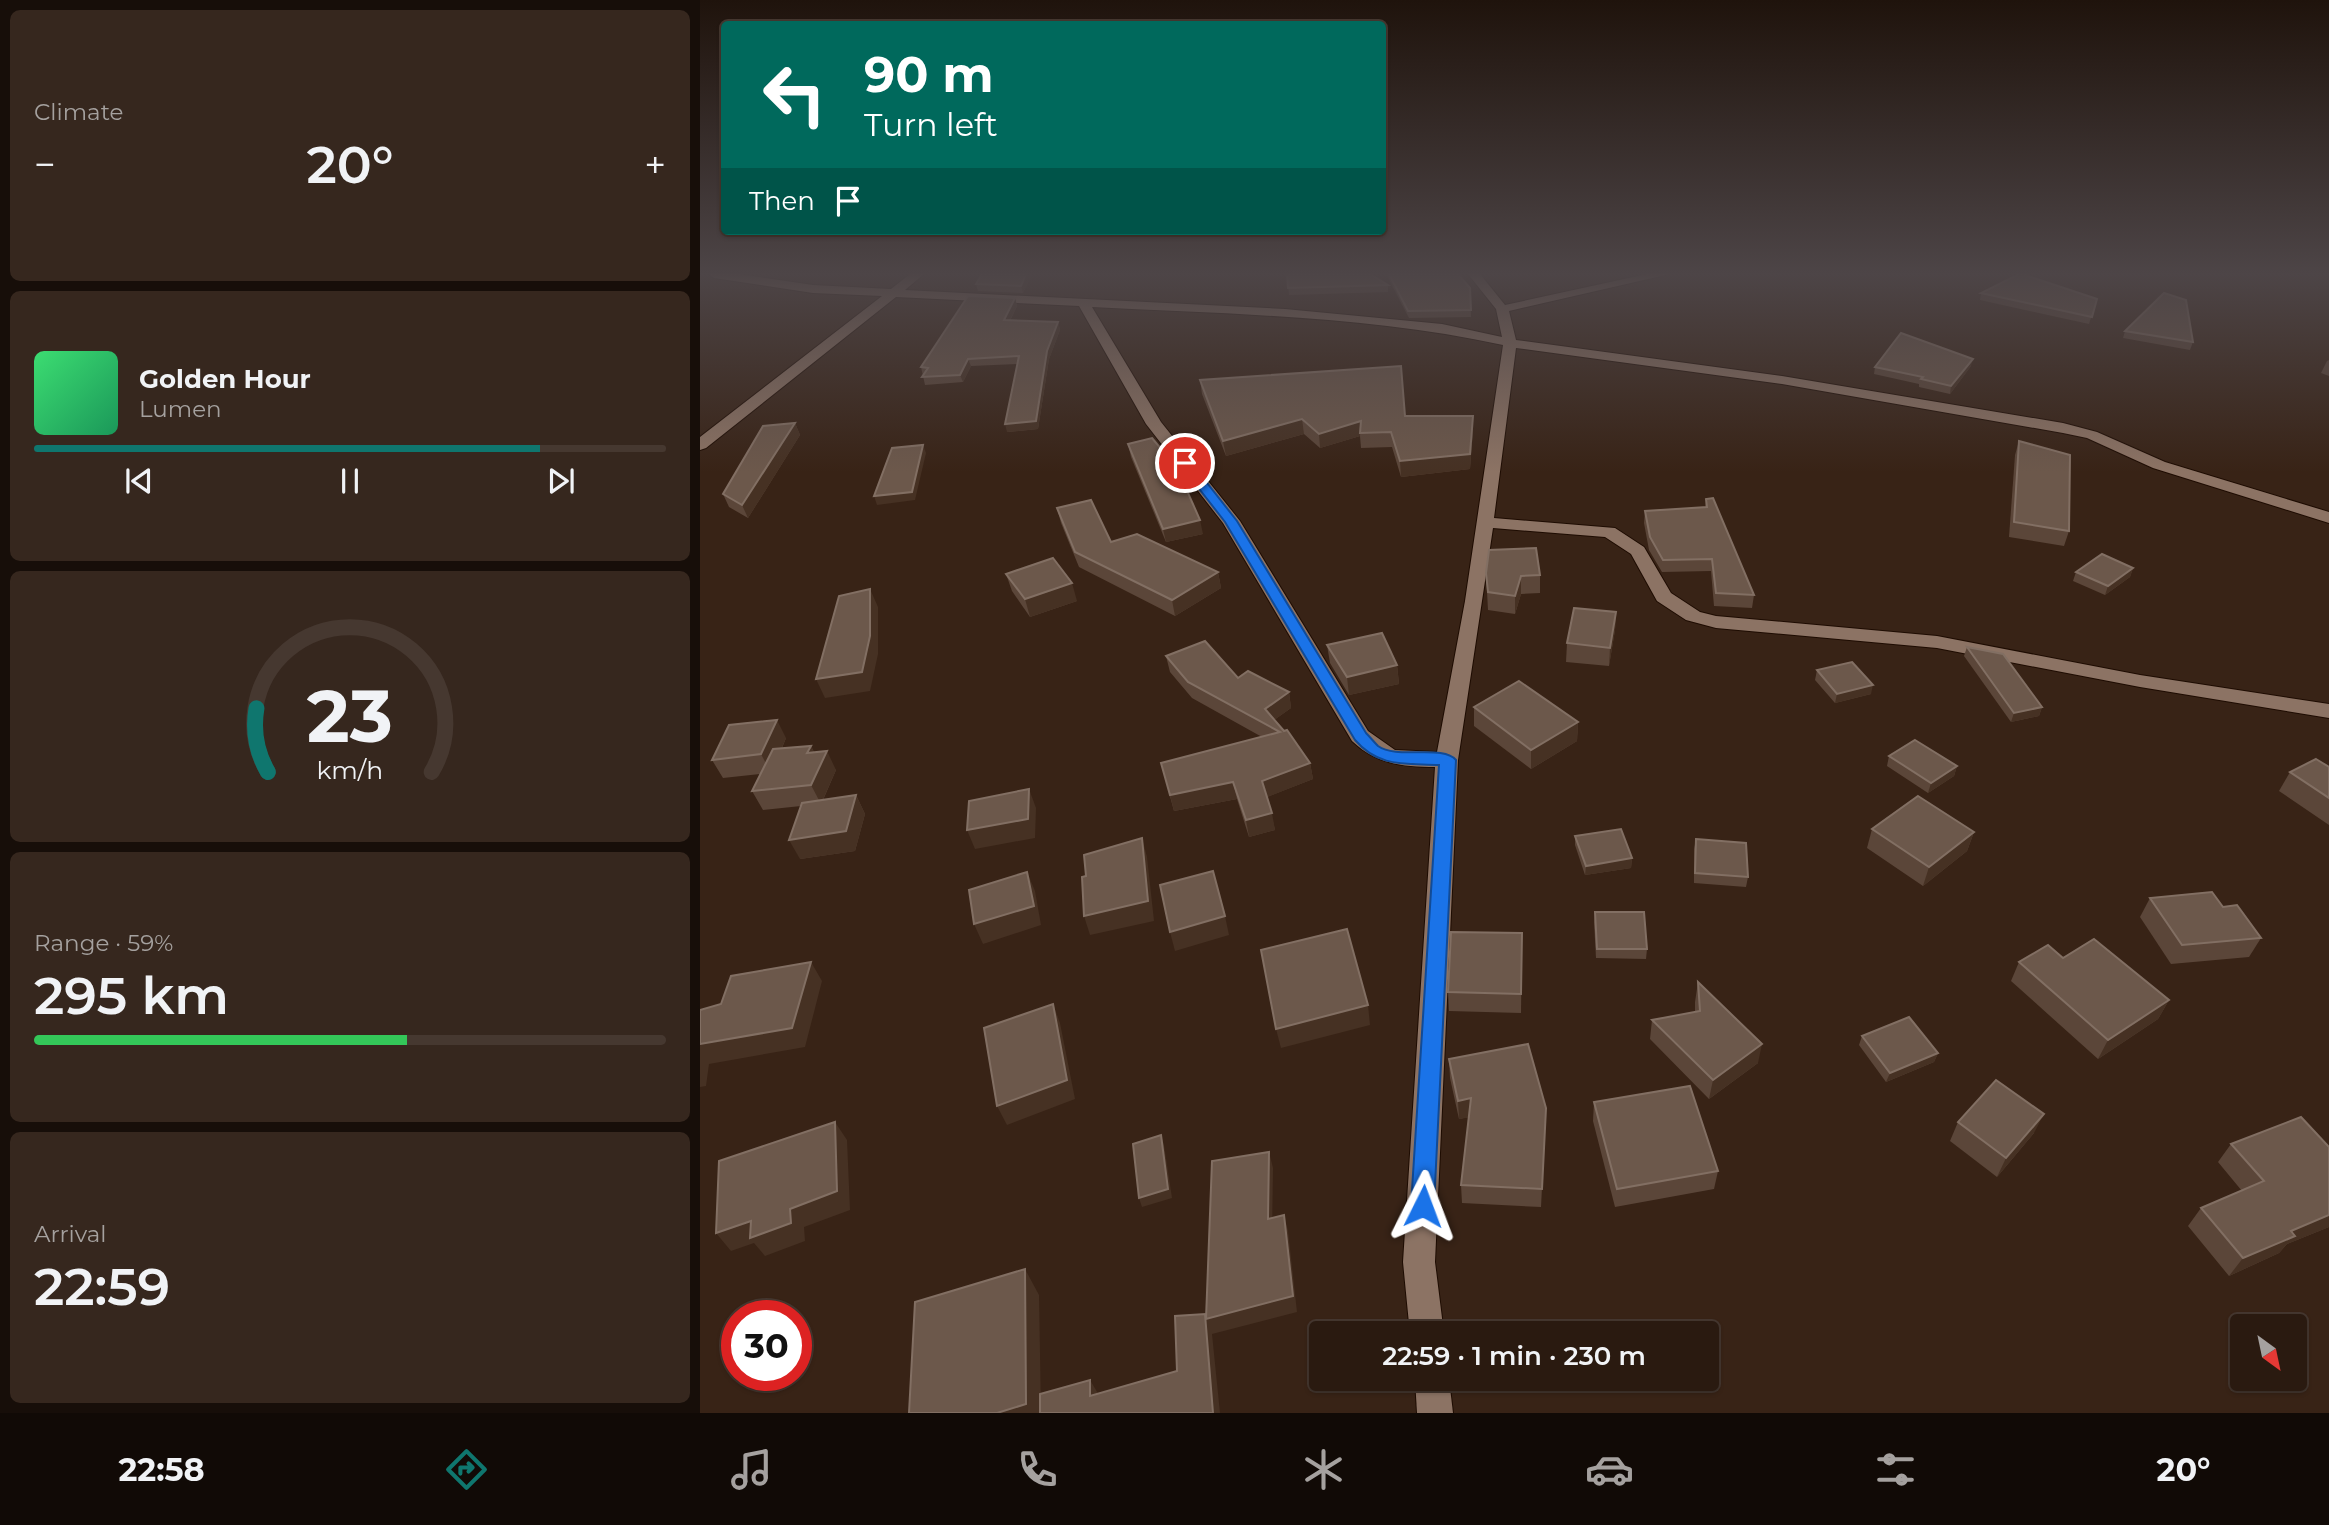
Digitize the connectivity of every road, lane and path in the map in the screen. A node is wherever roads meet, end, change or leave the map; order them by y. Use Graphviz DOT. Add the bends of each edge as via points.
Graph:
graph roads {
  1 [pos="831,340"];
  2 [pos="1105,340"];
  3 [pos="1496,340"];
  4 [pos="1509,340"];
  5 [pos="1510,343"];
  6 [pos="700,445"];
  7 [pos="2329,518"];
  8 [pos="1486,522"];
  9 [pos="2329,711"];
  10 [pos="1447,760"];
  11 [pos="1426,1321"];
  12 [pos="1433,1391"];
  13 [pos="1435,1413"];
  1 -- 6 [label="street"];
  2 -- 10 [label="street" via="1154,424 1231,521 1360,736 1373,750 1387,756"];
  3 -- 5 [label="street"];
  4 -- 5 [label="street"];
  5 -- 7 [label="street" via="1782,380 2063,428 2092,435 2158,466"];
  5 -- 8 [label="street"];
  8 -- 9 [label="street" via="1609,532 1638,551 1664,597 1693,616 1716,622 1937,642"];
  8 -- 10 [label="street"];
  10 -- 11 [label="street" via="1419,1262"];
  12 -- 13 [label="street"];
}
